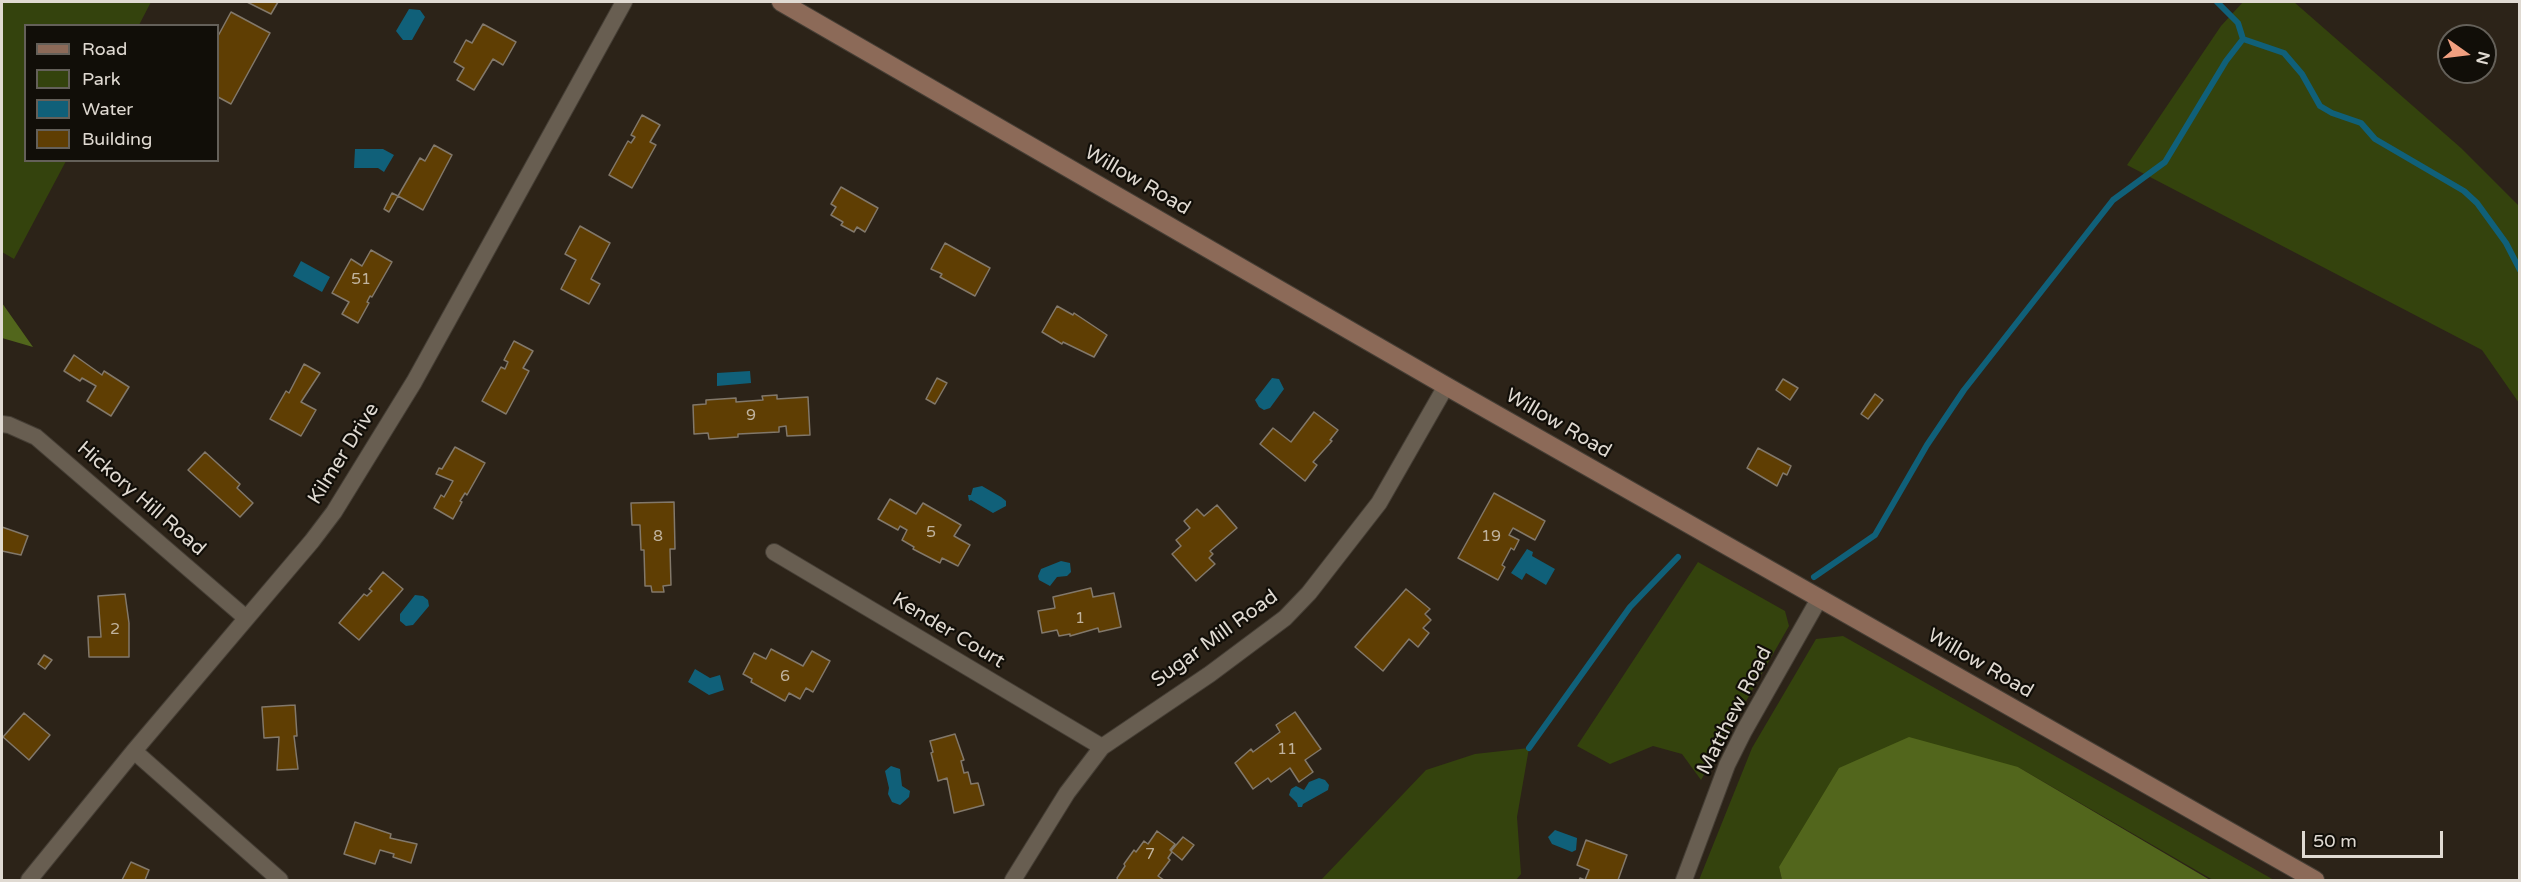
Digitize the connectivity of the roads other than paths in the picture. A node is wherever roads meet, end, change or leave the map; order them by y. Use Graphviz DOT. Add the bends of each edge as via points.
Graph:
graph roads {
  1 [pos="624,2"];
  2 [pos="781,2"];
  3 [pos="1446,386"];
  4 [pos="2,424"];
  5 [pos="774,552"];
  6 [pos="1819,599"];
  7 [pos="246,618"];
  8 [pos="1102,747"];
  9 [pos="134,752"];
  10 [pos="29,880"];
  11 [pos="280,880"];
  12 [pos="1013,880"];
  13 [pos="1684,880"];
  14 [pos="2315,880"];
  1 -- 7 [label="street, Kilmer Drive" via="414,382 323,526"];
  2 -- 3 [label="street, Willow Road"];
  3 -- 6 [label="street, Willow Road"];
  3 -- 8 [label="street, Sugar Mill Road" via="1379,503 1309,593 1285,618 1210,674"];
  4 -- 7 [label="street, Hickory Hill Road" via="36,437"];
  5 -- 8 [label="street, Kender Court"];
  6 -- 13 [label="street, Matthew Road" via="1727,765"];
  6 -- 14 [label="street, Willow Road"];
  7 -- 9 [label="street, Kilmer Drive"];
  8 -- 12 [label="street, Sugar Mill Road" via="1067,793"];
  9 -- 10 [label="street, Kilmer Drive"];
  9 -- 11 [label="street"];
}
